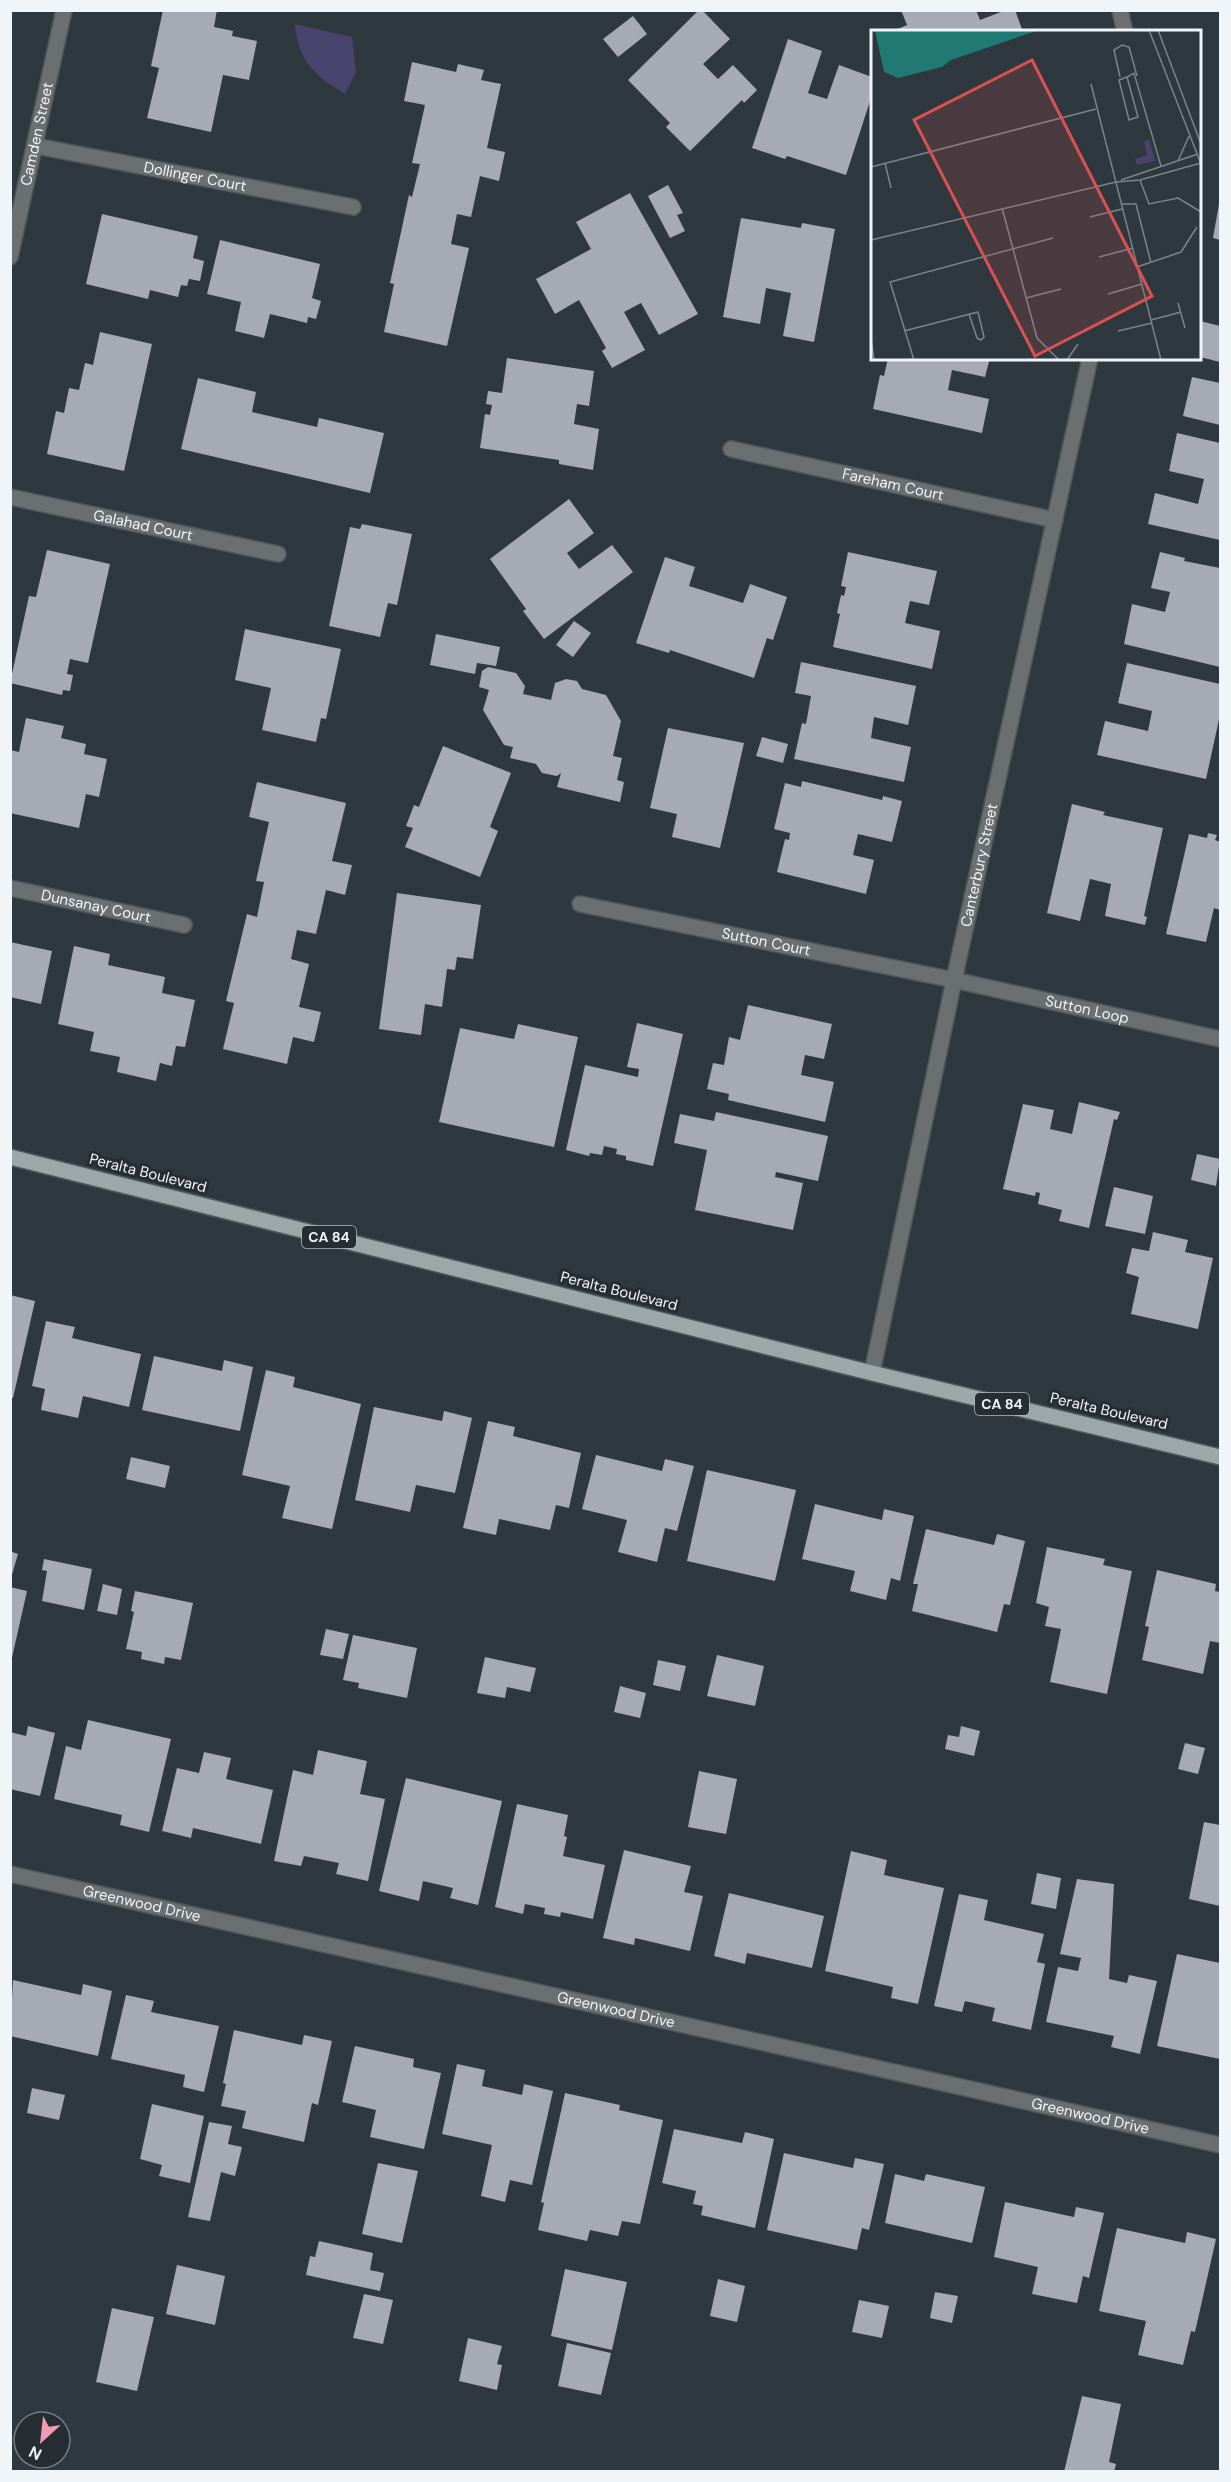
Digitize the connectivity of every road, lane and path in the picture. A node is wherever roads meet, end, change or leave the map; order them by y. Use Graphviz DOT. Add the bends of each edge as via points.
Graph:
graph roads {
  1 [pos="64,10"];
  2 [pos="1120,10"];
  3 [pos="1125,30"];
  4 [pos="36,146"];
  5 [pos="352,207"];
  6 [pos="10,257"];
  7 [pos="1090,360"];
  8 [pos="731,449"];
  9 [pos="10,497"];
  10 [pos="1055,520"];
  11 [pos="278,554"];
  12 [pos="10,888"];
  13 [pos="580,904"];
  14 [pos="184,926"];
  15 [pos="954,980"];
  16 [pos="1221,1039"];
  17 [pos="10,1157"];
  18 [pos="872,1373"];
  19 [pos="1221,1457"];
  20 [pos="10,1874"];
  21 [pos="1221,2145"];
  1 -- 4 [label="street, Camden Street"];
  2 -- 3 [label="street"];
  4 -- 5 [label="street, Dollinger Court"];
  4 -- 6 [label="street, Camden Street"];
  7 -- 10 [label="street, Canterbury Street"];
  8 -- 10 [label="street, Fareham Court"];
  9 -- 11 [label="street, Galahad Court"];
  10 -- 15 [label="street, Canterbury Street"];
  12 -- 14 [label="street, Dunsanay Court"];
  13 -- 15 [label="street, Sutton Court"];
  15 -- 16 [label="street, Sutton Loop"];
  15 -- 18 [label="street, Canterbury Street"];
  17 -- 18 [label="main road, Peralta Boulevard / CA 84"];
  18 -- 19 [label="main road, Peralta Boulevard / CA 84"];
  20 -- 21 [label="street, Greenwood Drive"];
}
